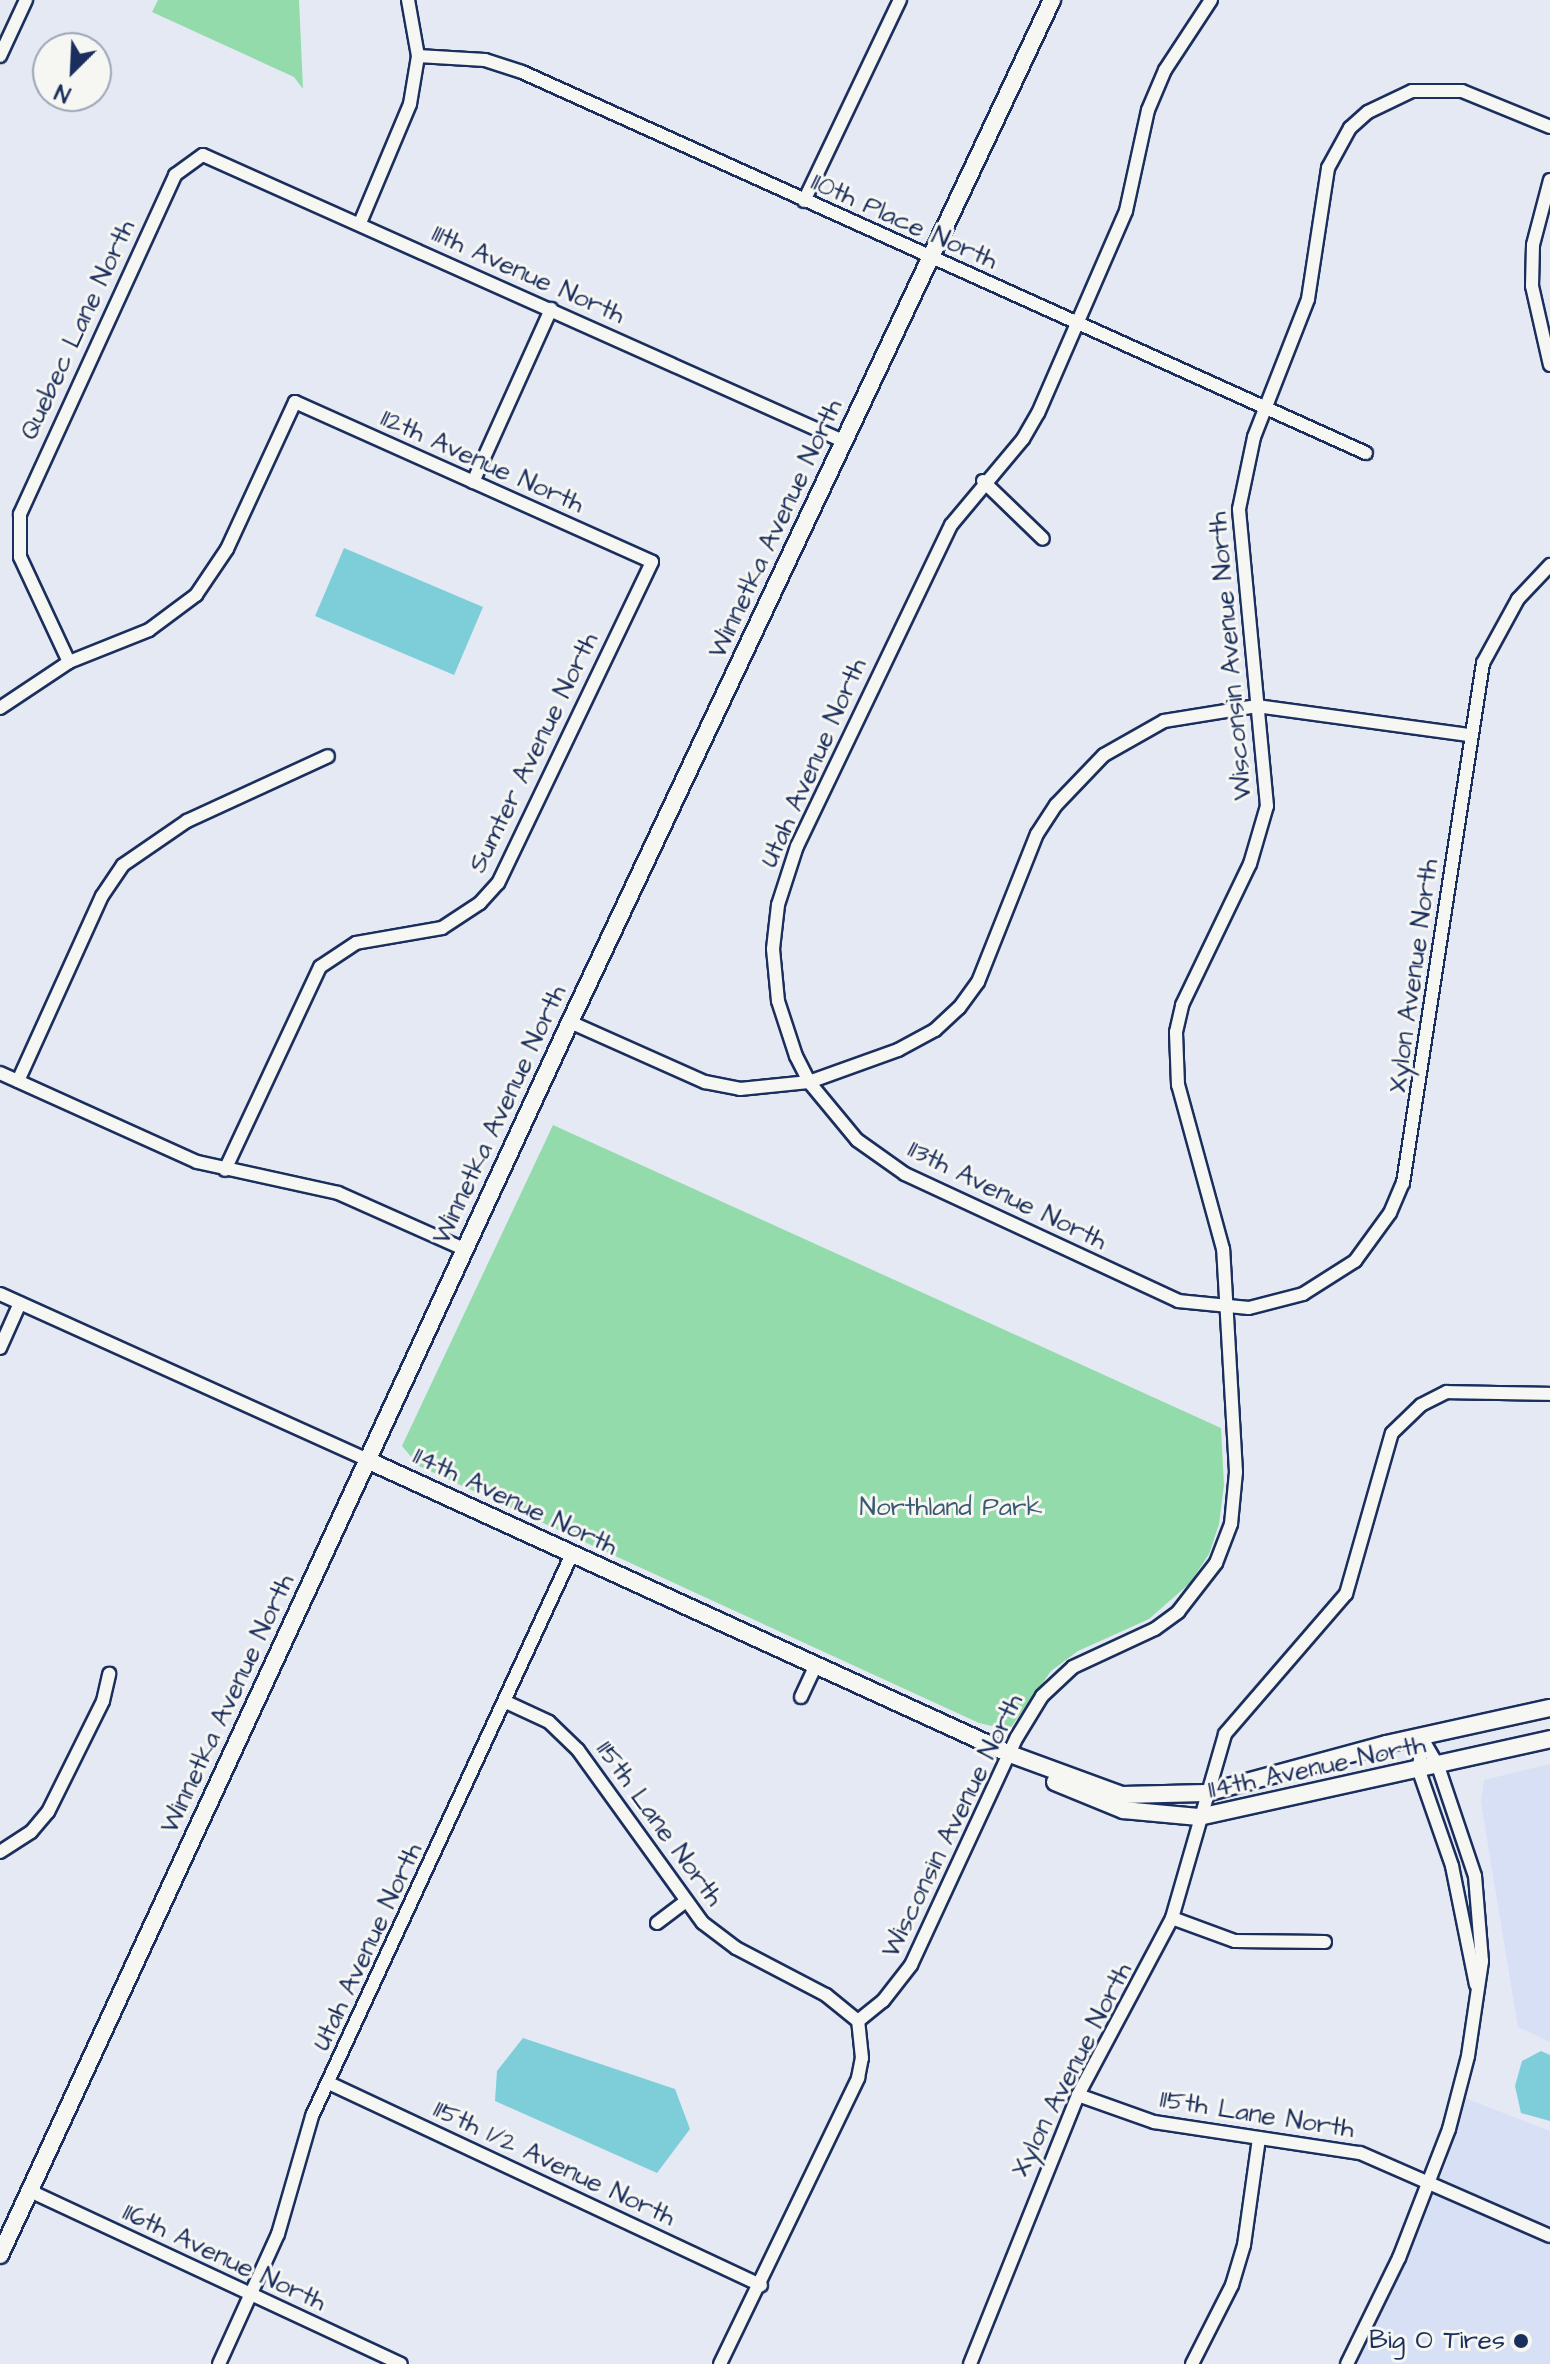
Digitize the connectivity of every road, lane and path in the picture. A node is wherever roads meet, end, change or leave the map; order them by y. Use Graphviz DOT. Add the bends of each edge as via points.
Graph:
graph roads {
  1 [pos="26,0"];
  2 [pos="408,0"];
  3 [pos="900,0"];
  4 [pos="1052,0"];
  5 [pos="1211,0"];
  6 [pos="0,56"];
  7 [pos="418,56"];
  8 [pos="1550,127"];
  9 [pos="193,158"];
  10 [pos="1550,180"];
  11 [pos="804,201"];
  12 [pos="360,223"];
  13 [pos="930,259"];
  14 [pos="551,309"];
  15 [pos="1077,325"];
  16 [pos="1550,365"];
  17 [pos="1266,409"];
  18 [pos="843,441"];
  19 [pos="1366,453"];
  20 [pos="983,481"];
  21 [pos="473,482"];
  22 [pos="1043,539"];
  23 [pos="652,562"];
  24 [pos="1550,565"];
  25 [pos="69,662"];
  26 [pos="1257,706"];
  27 [pos="0,708"];
  28 [pos="1470,735"];
  29 [pos="328,756"];
  30 [pos="570,1022"];
  31 [pos="0,1073"];
  32 [pos="18,1081"];
  33 [pos="809,1082"];
  34 [pos="225,1170"];
  35 [pos="464,1249"];
  36 [pos="0,1294"];
  37 [pos="20,1303"];
  38 [pos="1226,1308"];
  39 [pos="0,1348"];
  40 [pos="1550,1394"];
  41 [pos="367,1460"];
  42 [pos="572,1554"];
  43 [pos="816,1665"];
  44 [pos="109,1674"];
  45 [pos="801,1697"];
  46 [pos="506,1702"];
  47 [pos="1550,1708"];
  48 [pos="1422,1738"];
  49 [pos="1550,1739"];
  50 [pos="1010,1754"];
  51 [pos="1438,1766"];
  52 [pos="1419,1771"];
  53 [pos="1206,1793"];
  54 [pos="1199,1817"];
  55 [pos="0,1852"];
  56 [pos="684,1903"];
  57 [pos="1172,1918"];
  58 [pos="657,1923"];
  59 [pos="1325,1942"];
  60 [pos="1477,1988"];
  61 [pos="858,2021"];
  62 [pos="329,2083"];
  63 [pos="1078,2095"];
  64 [pos="1259,2138"];
  65 [pos="1430,2180"];
  66 [pos="30,2191"];
  67 [pos="1550,2236"];
  68 [pos="0,2255"];
  69 [pos="761,2285"];
  70 [pos="251,2295"];
  71 [pos="219,2364"];
  72 [pos="401,2364"];
  73 [pos="720,2364"];
  74 [pos="970,2364"];
  75 [pos="1192,2364"];
  76 [pos="1347,2364"];
  1 -- 6 [label="street"];
  2 -- 7 [label="street"];
  3 -- 11 [label="street"];
  4 -- 13 [label="street, Winnetka Avenue North"];
  5 -- 15 [label="street, Utah Avenue North" via="1159,83 1126,211"];
  7 -- 11 [label="street, 110th Place North" via="485,60 522,72"];
  7 -- 12 [label="street" via="401,131"];
  8 -- 17 [label="street, Wisconsin Avenue North" via="1486,98 1438,88 1389,99 1350,128 1328,168 1308,299"];
  9 -- 12 [label="street, 111th Avenue North" via="221,159"];
  9 -- 25 [label="street, Quebec Lane North" via="175,175 20,514 20,557"];
  10 -- 16 [label="street" via="1533,245 1532,286"];
  11 -- 13 [label="street, 110th Place North"];
  12 -- 14 [label="street, 111th Avenue North"];
  13 -- 15 [label="street, 110th Place North"];
  13 -- 18 [label="street, Winnetka Avenue North"];
  14 -- 18 [label="street, 111th Avenue North"];
  14 -- 21 [label="street"];
  15 -- 17 [label="street, 110th Place North"];
  15 -- 20 [label="street, Utah Avenue North" via="1023,439"];
  17 -- 19 [label="street, 110th Place North"];
  17 -- 26 [label="street, Wisconsin Avenue North" via="1243,471 1239,509"];
  18 -- 30 [label="street, Winnetka Avenue North"];
  20 -- 22 [label="street"];
  20 -- 33 [label="street, Utah Avenue North" via="936,553 783,884 773,949 778,1001"];
  21 -- 23 [label="street, 112th Avenue North"];
  21 -- 25 [label="street, 112th Avenue North" via="295,402 227,549 196,595 149,630"];
  23 -- 34 [label="street, Sumter Avenue North" via="498,883 480,903 442,928 356,943 320,967"];
  24 -- 28 [label="street, Xylon Avenue North" via="1498,630 1483,663"];
  25 -- 27 [label="street"];
  26 -- 28 [label="street"];
  26 -- 33 [label="street" via="1164,721 1104,755 1078,778 1037,834 983,971 959,1008 935,1030 898,1050"];
  26 -- 38 [label="street, Wisconsin Avenue North" via="1267,806 1261,837 1182,1005 1176,1032 1178,1085 1217,1212"];
  28 -- 38 [label="street, Xylon Avenue North" via="1403,1183 1374,1238 1327,1282 1278,1303"];
  29 -- 32 [label="street" via="187,821 123,865 102,896"];
  30 -- 33 [label="street" via="705,1082 740,1089"];
  30 -- 35 [label="street, Winnetka Avenue North"];
  31 -- 32 [label="street"];
  32 -- 34 [label="street"];
  33 -- 38 [label="street, 113th Avenue North" via="857,1140 905,1174 1158,1292"];
  34 -- 35 [label="street" via="338,1193"];
  35 -- 41 [label="street, Winnetka Avenue North"];
  36 -- 37 [label="street, 114th Avenue North"];
  37 -- 39 [label="street"];
  37 -- 41 [label="street, 114th Avenue North"];
  38 -- 50 [label="street, Wisconsin Avenue North" via="1236,1485 1222,1551 1194,1594 1165,1621 1059,1677 1028,1717"];
  40 -- 53 [label="street, Xylon Avenue North" via="1447,1392 1398,1425 1385,1447 1346,1594 1232,1723"];
  41 -- 42 [label="street, 114th Avenue North"];
  41 -- 66 [label="street, Winnetka Avenue North"];
  42 -- 43 [label="street, 114th Avenue North"];
  42 -- 46 [label="street, Utah Avenue North"];
  43 -- 45 [label="street"];
  43 -- 50 [label="street, 114th Avenue North"];
  44 -- 55 [label="street" via="103,1701 48,1812 31,1832"];
  46 -- 56 [label="street, 115th Lane North" via="549,1722 578,1750"];
  46 -- 62 [label="street, Utah Avenue North"];
  47 -- 48 [label="street, 114th Avenue North"];
  48 -- 51 [label="street"];
  48 -- 52 [label="street"];
  48 -- 53 [label="street, 114th Avenue North"];
  49 -- 51 [label="street, 114th Avenue North"];
  50 -- 53 [label="street, 114th Avenue North" via="1122,1795"];
  50 -- 54 [label="street, 114th Avenue North" via="1037,1774 1102,1803 1142,1814"];
  50 -- 61 [label="street, Wisconsin Avenue North" via="911,1965 883,2001"];
  51 -- 52 [label="street, 114th Avenue North"];
  51 -- 60 [label="street" via="1475,1876 1482,1926"];
  52 -- 54 [label="street, 114th Avenue North"];
  52 -- 60 [label="street" via="1452,1866"];
  53 -- 54 [label="street, Xylon Avenue North"];
  54 -- 57 [label="street, Xylon Avenue North"];
  56 -- 58 [label="street"];
  56 -- 61 [label="street, 115th Lane North" via="719,1937 826,1995"];
  57 -- 59 [label="street" via="1235,1941"];
  57 -- 63 [label="street, Xylon Avenue North"];
  60 -- 65 [label="street" via="1460,2091"];
  61 -- 69 [label="street" via="858,2078"];
  62 -- 69 [label="street, 115th 1/2 Avenue North"];
  62 -- 70 [label="street, Utah Avenue North" via="302,2146 278,2234"];
  63 -- 64 [label="street, 115th Lane North" via="1154,2122"];
  63 -- 74 [label="street, Xylon Avenue North"];
  64 -- 65 [label="street, 115th Lane North" via="1360,2153"];
  64 -- 75 [label="street" via="1244,2245 1232,2285"];
  65 -- 67 [label="street, 115th Lane North"];
  65 -- 76 [label="street"];
  66 -- 68 [label="street, Winnetka Avenue North"];
  66 -- 70 [label="street, 116th Avenue North"];
  69 -- 73 [label="street"];
  70 -- 71 [label="street, Utah Avenue North"];
  70 -- 72 [label="street, 116th Avenue North"];
}
